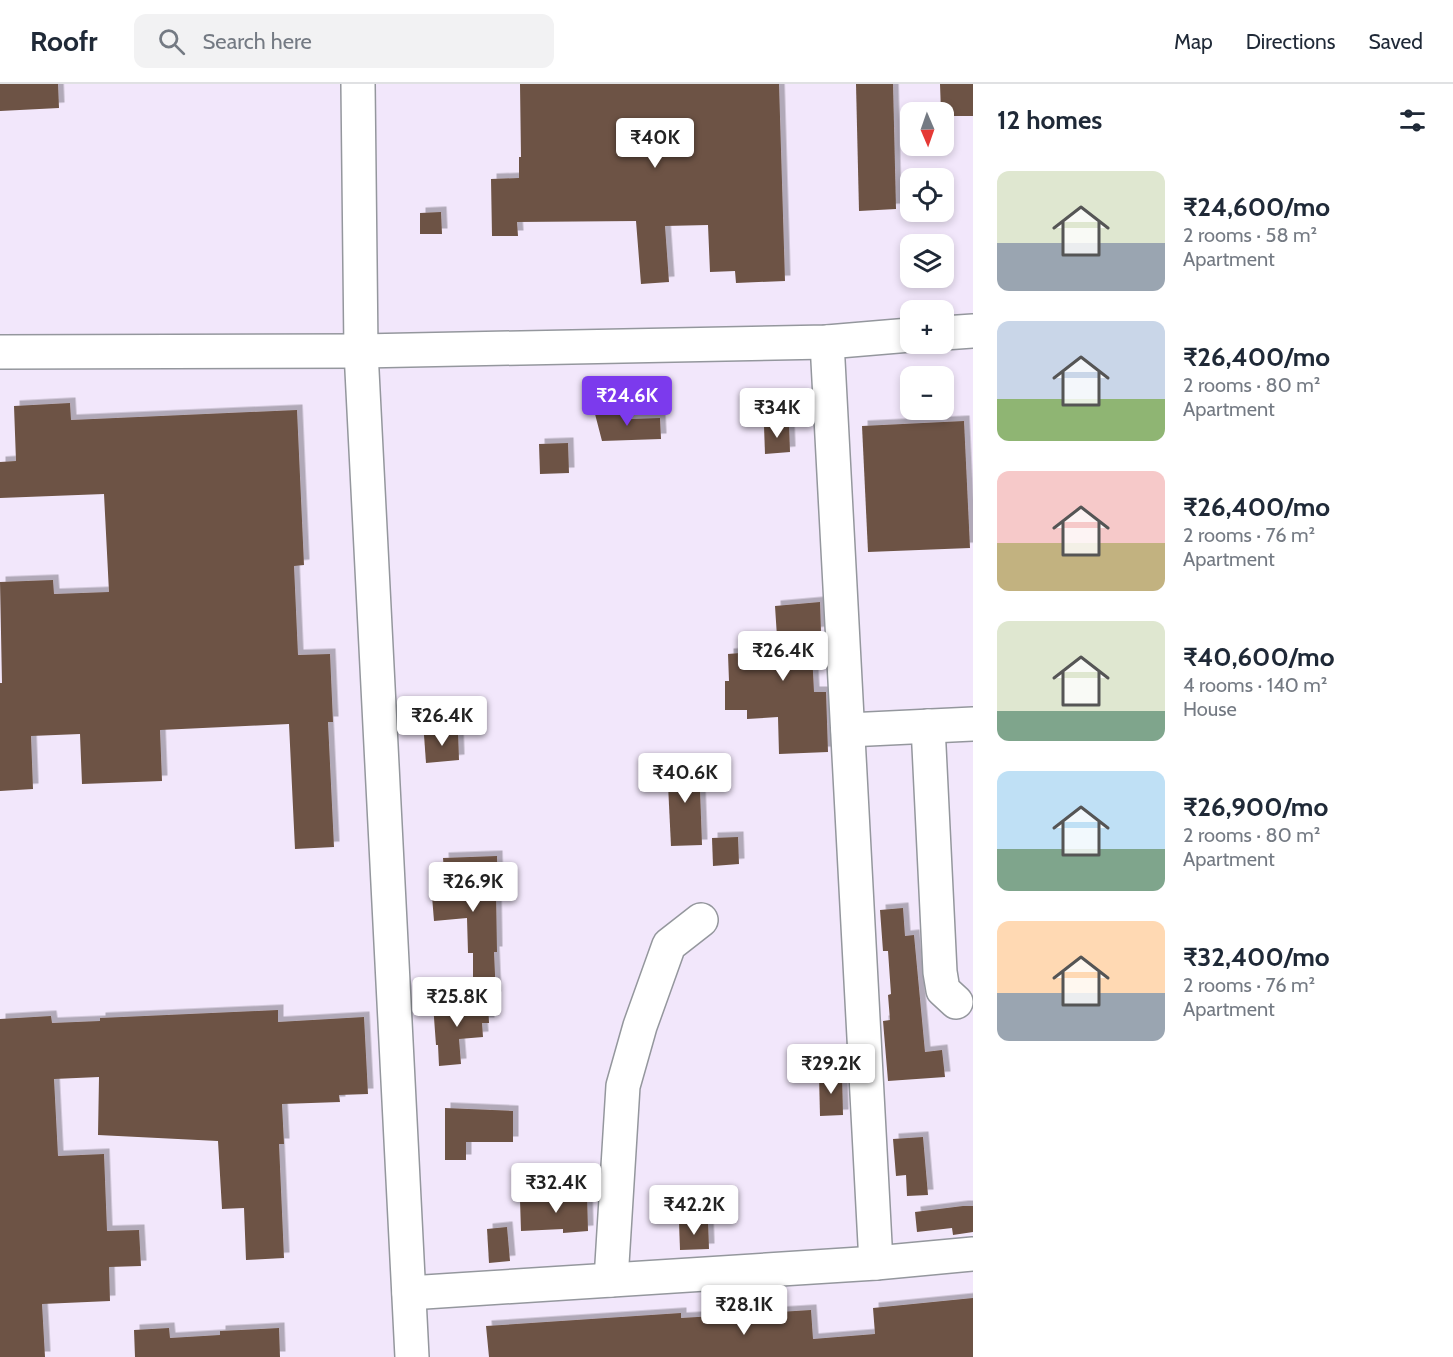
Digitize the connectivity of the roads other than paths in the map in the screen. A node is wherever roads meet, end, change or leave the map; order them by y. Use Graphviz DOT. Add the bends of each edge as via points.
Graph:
graph roads {
  1 [pos="358,84"];
  2 [pos="973,331"];
  3 [pos="954,332"];
  4 [pos="900,337"];
  5 [pos="827,342"];
  6 [pos="361,351"];
  7 [pos="0,352"];
  8 [pos="973,724"];
  9 [pos="928,726"];
  10 [pos="848,729"];
  11 [pos="701,920"];
  12 [pos="956,1002"];
  13 [pos="973,1254"];
  14 [pos="876,1263"];
  15 [pos="611,1280"];
  16 [pos="409,1293"];
  17 [pos="412,1357"];
  1 -- 6 [label="street"];
  2 -- 3 [label="street"];
  4 -- 5 [label="street"];
  5 -- 6 [label="street"];
  5 -- 10 [label="street"];
  6 -- 7 [label="street"];
  6 -- 16 [label="street"];
  8 -- 9 [label="street"];
  9 -- 10 [label="street"];
  9 -- 12 [label="street" via="940,972 943,990"];
  10 -- 14 [label="street"];
  11 -- 15 [label="street" via="669,945 628,1064"];
  13 -- 14 [label="street"];
  14 -- 15 [label="street"];
  15 -- 16 [label="street"];
  16 -- 17 [label="street"];
}
